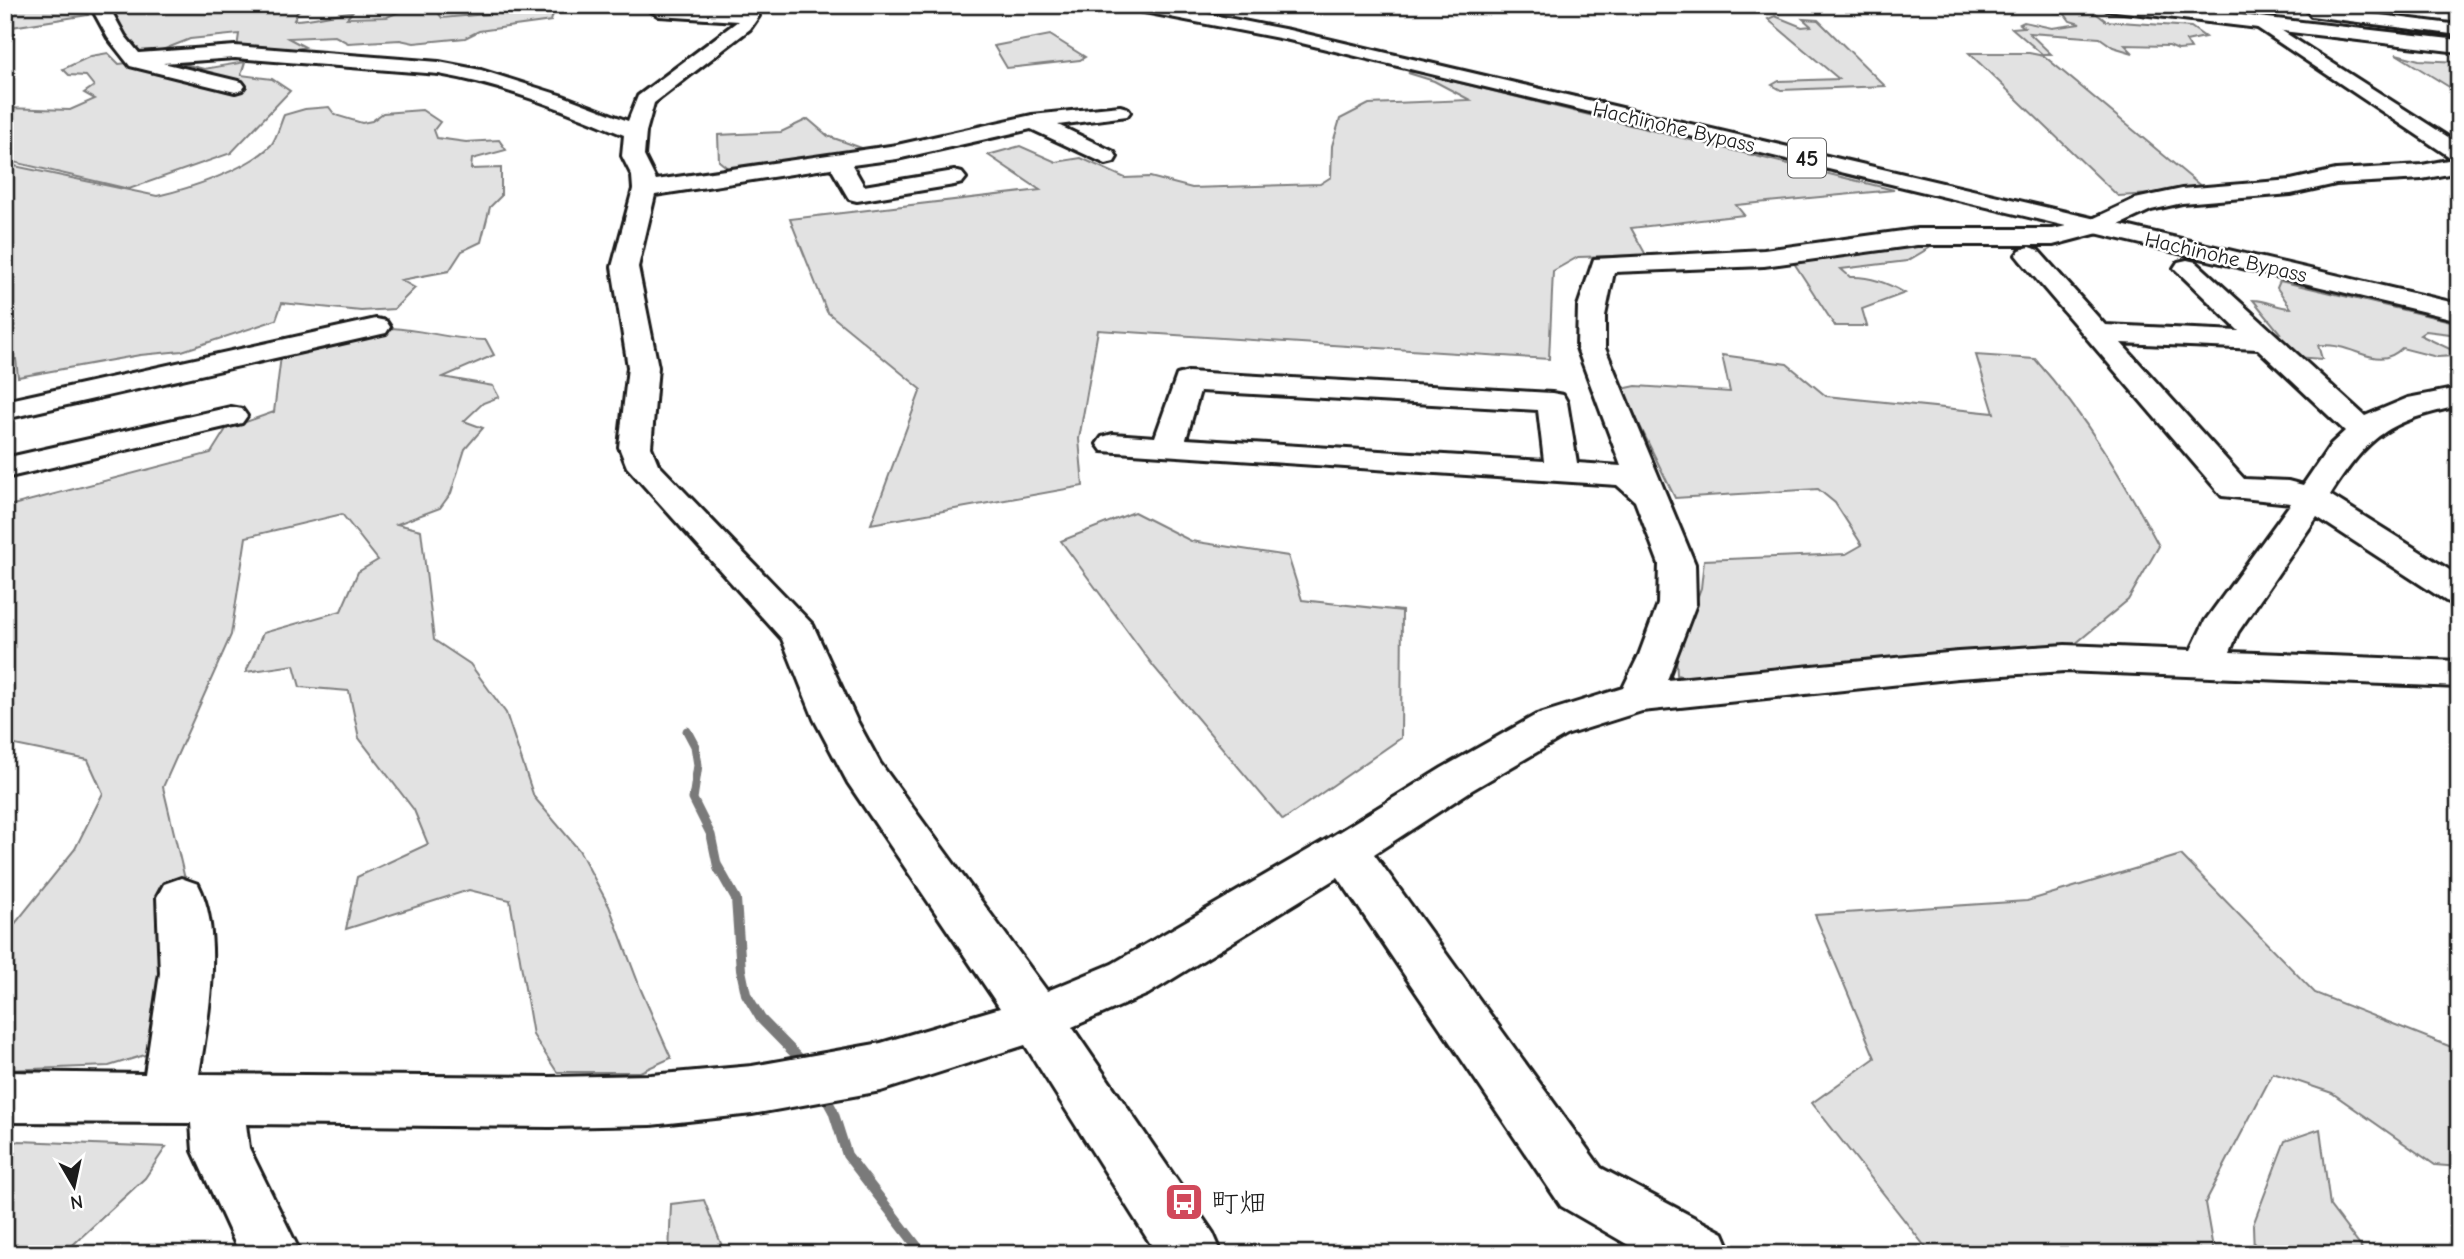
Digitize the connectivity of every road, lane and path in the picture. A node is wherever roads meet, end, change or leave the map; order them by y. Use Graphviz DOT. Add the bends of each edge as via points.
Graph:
graph roads {
  1 [pos="99,5"];
  2 [pos="657,5"];
  3 [pos="2107,5"];
  4 [pos="2403,5"];
  5 [pos="1155,6"];
  6 [pos="2142,7"];
  7 [pos="2210,11"];
  8 [pos="2317,12"];
  9 [pos="2262,23"];
  10 [pos="2459,30"];
  11 [pos="2416,32"];
  12 [pos="2459,46"];
  13 [pos="132,59"];
  14 [pos="439,68"];
  15 [pos="378,83"];
  16 [pos="234,86"];
  17 [pos="1003,106"];
  18 [pos="1120,112"];
  19 [pos="1033,122"];
  20 [pos="635,132"];
  21 [pos="909,149"];
  22 [pos="2459,154"];
  23 [pos="1106,157"];
  24 [pos="838,160"];
  25 [pos="2459,165"];
  26 [pos="954,178"];
  27 [pos="645,189"];
  28 [pos="976,193"];
  29 [pos="2105,223"];
  30 [pos="2029,255"];
  31 [pos="2188,268"];
  32 [pos="2459,300"];
  33 [pos="2459,312"];
  34 [pos="376,327"];
  35 [pos="2098,333"];
  36 [pos="2264,341"];
  37 [pos="2459,397"];
  38 [pos="5,410"];
  39 [pos="231,416"];
  40 [pos="2363,431"];
  41 [pos="1113,444"];
  42 [pos="1168,447"];
  43 [pos="5,468"];
  44 [pos="1562,472"];
  45 [pos="1651,497"];
  46 [pos="2311,498"];
  47 [pos="2459,593"];
  48 [pos="2206,662"];
  49 [pos="2459,674"];
  50 [pos="1639,697"];
  51 [pos="1345,850"];
  52 [pos="181,897"];
  53 [pos="1037,1019"];
  54 [pos="5,1097"];
  55 [pos="192,1099"];
  56 [pos="271,1254"];
  57 [pos="1192,1254"];
  58 [pos="1702,1254"];
  1 -- 13 [label="main road"];
  2 -- 20 [label="main road" via="659,11 750,16 677,80 645,100"];
  3 -- 6 [label="main road"];
  4 -- 11 [label="main road"];
  5 -- 29 [label="main road, Hachinohe Bypass / 45"];
  6 -- 7 [label="main road"];
  7 -- 9 [label="main road"];
  8 -- 11 [label="main road"];
  9 -- 11 [label="main road"];
  9 -- 22 [label="main road"];
  10 -- 11 [label="main road"];
  11 -- 12 [label="main road"];
  13 -- 14 [label="main road" via="235,52"];
  13 -- 16 [label="main road"];
  14 -- 15 [label="main road"];
  14 -- 20 [label="main road" via="556,100"];
  17 -- 19 [label="main road"];
  18 -- 19 [label="main road"];
  19 -- 21 [label="main road"];
  19 -- 23 [label="main road"];
  20 -- 27 [label="main road" via="633,156 644,176"];
  21 -- 24 [label="main road"];
  21 -- 26 [label="main road"];
  24 -- 26 [label="main road" via="857,194"];
  24 -- 27 [label="main road"];
  25 -- 29 [label="main road" via="2182,196 2144,204"];
  26 -- 28 [label="main road"];
  27 -- 53 [label="main road" via="625,267 643,368 635,447 643,467 799,634 863,772"];
  29 -- 32 [label="main road, Hachinohe Bypass / 45"];
  29 -- 33 [label="main road, Hachinohe Bypass / 45"];
  29 -- 45 [label="main road" via="2053,237 1917,237 1764,258 1603,265 1592,296 1591,348"];
  30 -- 35 [label="main road"];
  31 -- 36 [label="main road"];
  34 -- 38 [label="main road"];
  35 -- 36 [label="main road"];
  35 -- 46 [label="main road" via="2234,489 2288,491"];
  36 -- 40 [label="main road"];
  37 -- 40 [label="main road" via="2419,405"];
  39 -- 43 [label="main road"];
  40 -- 46 [label="main road" via="2343,451"];
  41 -- 42 [label="main road"];
  42 -- 44 [label="main road"];
  42 -- 44 [label="main road" via="1188,381 1552,402"];
  44 -- 45 [label="main road" via="1626,476"];
  45 -- 50 [label="main road" via="1677,564 1677,604"];
  46 -- 47 [label="main road"];
  46 -- 48 [label="main road" via="2219,630"];
  48 -- 49 [label="main road"];
  48 -- 50 [label="main road" via="2065,658"];
  50 -- 51 [label="main road" via="1550,725"];
  51 -- 53 [label="main road" via="1130,979"];
  51 -- 58 [label="main road" via="1581,1187"];
  52 -- 55 [label="main road" via="187,931 181,1027"];
  53 -- 55 [label="main road" via="881,1067 752,1090 651,1100"];
  53 -- 57 [label="main road"];
  54 -- 55 [label="main road"];
  55 -- 56 [label="main road"];
}
